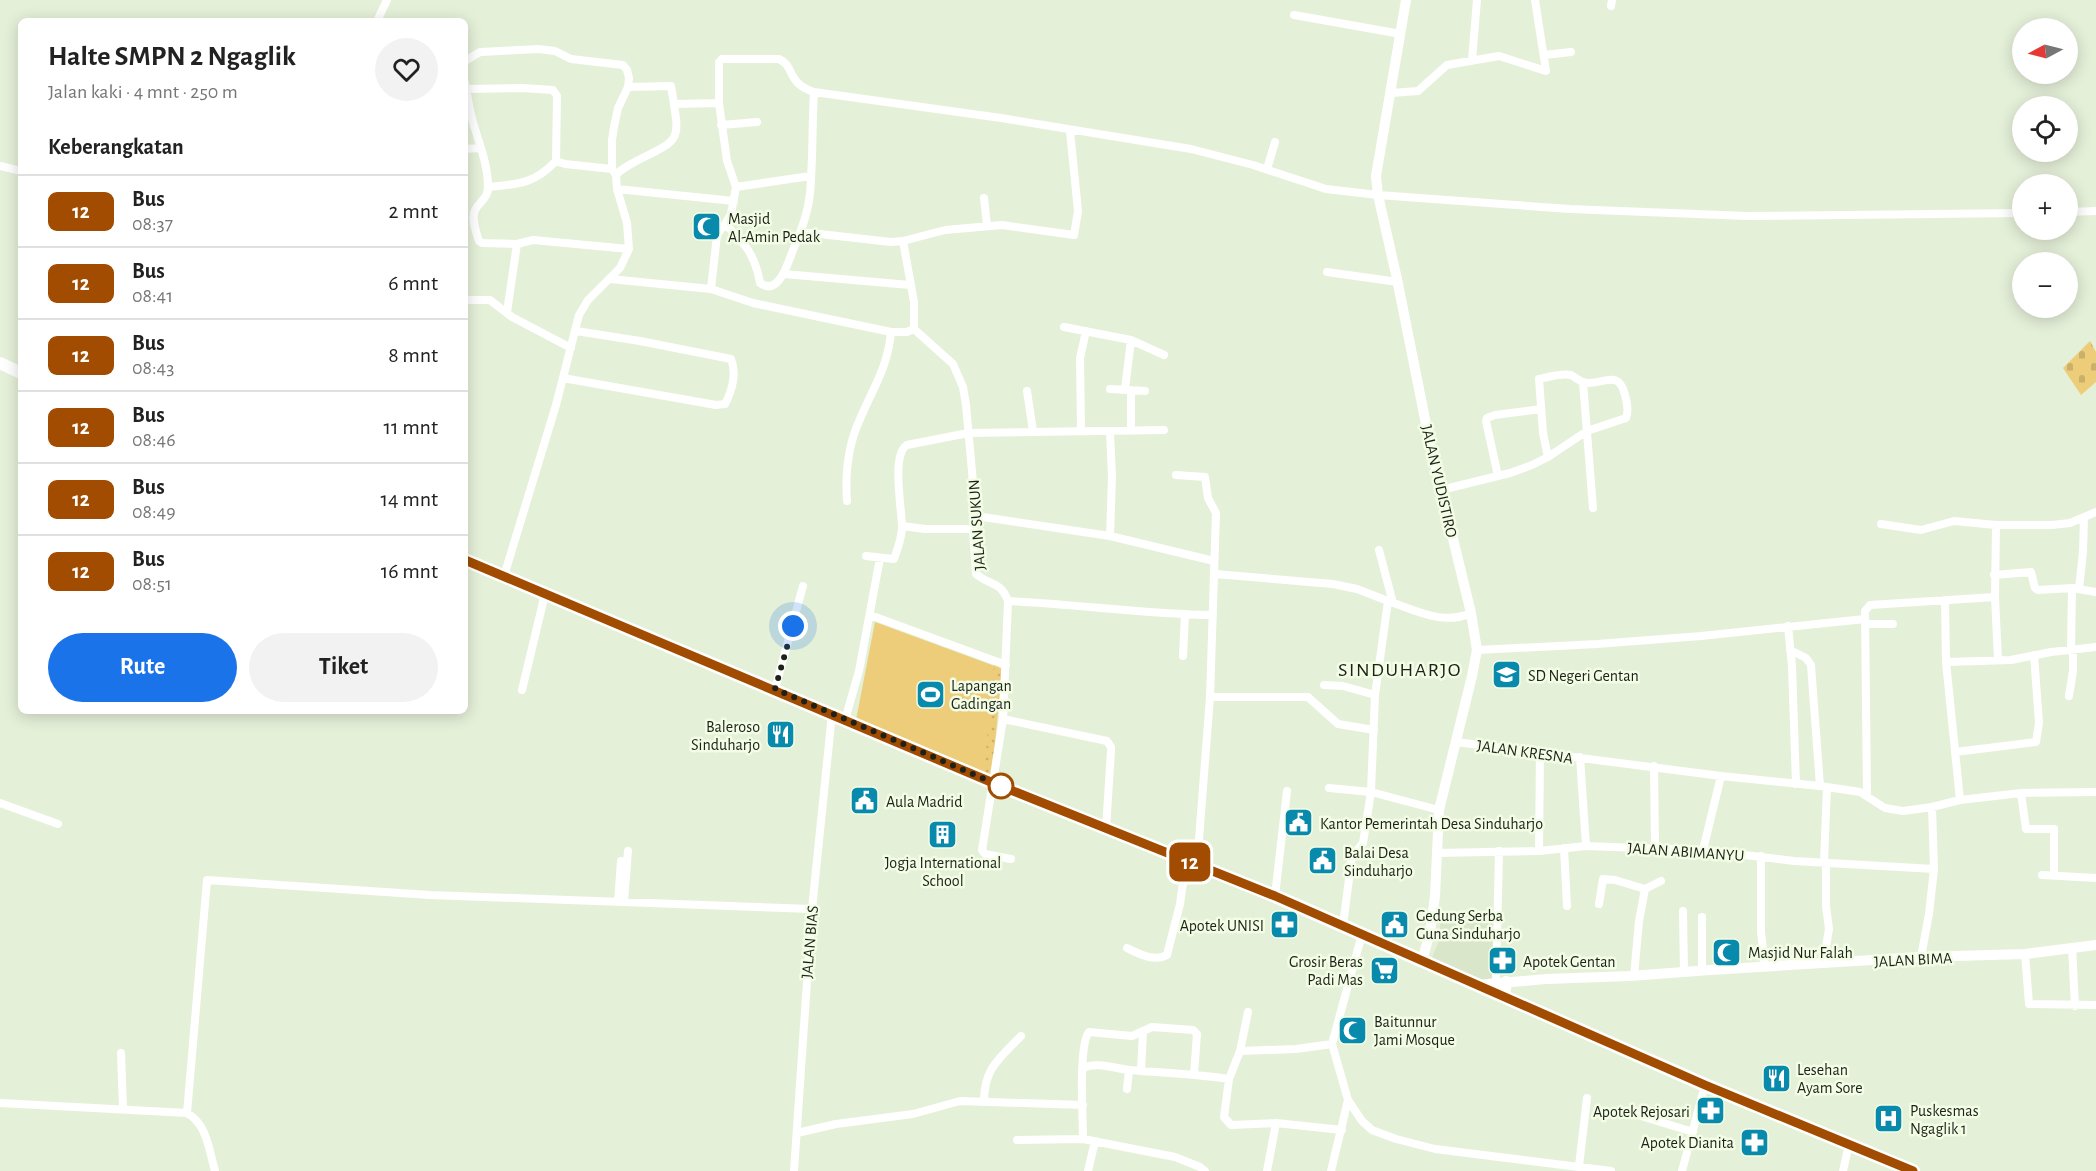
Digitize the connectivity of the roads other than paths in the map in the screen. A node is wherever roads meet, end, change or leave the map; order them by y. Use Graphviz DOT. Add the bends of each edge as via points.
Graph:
graph roads {
  1 [pos="387,0"];
  2 [pos="1406,0"];
  3 [pos="1477,0"];
  4 [pos="1534,0"];
  5 [pos="1294,15"];
  6 [pos="378,18"];
  7 [pos="1401,34"];
  8 [pos="1571,52"];
  9 [pos="1544,55"];
  10 [pos="468,60"];
  11 [pos="1472,60"];
  12 [pos="468,86"];
  13 [pos="628,87"];
  14 [pos="814,92"];
  15 [pos="1391,93"];
  16 [pos="718,103"];
  17 [pos="674,104"];
  18 [pos="468,113"];
  19 [pos="756,122"];
  20 [pos="721,125"];
  21 [pos="1070,131"];
  22 [pos="1275,142"];
  23 [pos="481,148"];
  24 [pos="468,149"];
  25 [pos="556,160"];
  26 [pos="0,166"];
  27 [pos="1267,169"];
  28 [pos="18,170"];
  29 [pos="614,172"];
  30 [pos="810,176"];
  31 [pos="488,187"];
  32 [pos="736,187"];
  33 [pos="616,189"];
  34 [pos="1378,195"];
  35 [pos="984,198"];
  36 [pos="734,201"];
  37 [pos="2096,211"];
  38 [pos="2078,212"];
  39 [pos="2012,213"];
  40 [pos="725,224"];
  41 [pos="987,226"];
  42 [pos="802,232"];
  43 [pos="903,241"];
  44 [pos="517,244"];
  45 [pos="629,249"];
  46 [pos="1327,272"];
  47 [pos="784,274"];
  48 [pos="610,279"];
  49 [pos="1398,282"];
  50 [pos="909,285"];
  51 [pos="711,290"];
  52 [pos="468,300"];
  53 [pos="507,312"];
  54 [pos="1064,327"];
  55 [pos="914,329"];
  56 [pos="576,331"];
  57 [pos="1086,331"];
  58 [pos="891,332"];
  59 [pos="1131,340"];
  60 [pos="571,348"];
  61 [pos="1164,355"];
  62 [pos="1,364"];
  63 [pos="17,371"];
  64 [pos="563,378"];
  65 [pos="1583,382"];
  66 [pos="1110,388"];
  67 [pos="1128,390"];
  68 [pos="1027,391"];
  69 [pos="1145,392"];
  70 [pos="1541,409"];
  71 [pos="1081,430"];
  72 [pos="1164,430"];
  73 [pos="1032,431"];
  74 [pos="1131,431"];
  75 [pos="1587,431"];
  76 [pos="1110,432"];
  77 [pos="968,433"];
  78 [pos="1548,457"];
  79 [pos="1176,475"];
  80 [pos="1498,476"];
  81 [pos="1441,489"];
  82 [pos="847,501"];
  83 [pos="1593,508"];
  84 [pos="2096,512"];
  85 [pos="976,516"];
  86 [pos="2084,518"];
  87 [pos="1881,524"];
  88 [pos="1996,525"];
  89 [pos="902,526"];
  90 [pos="973,529"];
  91 [pos="1110,536"];
  92 [pos="1379,550"];
  93 [pos="866,556"];
  94 [pos="880,558"];
  95 [pos="468,561"];
  96 [pos="1214,561"];
  97 [pos="1215,574"];
  98 [pos="1994,575"];
  99 [pos="504,576"];
  100 [pos="803,586"];
  101 [pos="2076,589"];
  102 [pos="2096,592"];
  103 [pos="545,594"];
  104 [pos="1995,597"];
  105 [pos="1945,600"];
  106 [pos="1008,601"];
  107 [pos="1390,602"];
  108 [pos="1472,613"];
  109 [pos="1185,614"];
  110 [pos="870,615"];
  111 [pos="1213,615"];
  112 [pos="1865,622"];
  113 [pos="1893,624"];
  114 [pos="1788,626"];
  115 [pos="2096,647"];
  116 [pos="2072,649"];
  117 [pos="1477,650"];
  118 [pos="1790,650"];
  119 [pos="2034,655"];
  120 [pos="1183,656"];
  121 [pos="1998,660"];
  122 [pos="1946,662"];
  123 [pos="1006,665"];
  124 [pos="1324,685"];
  125 [pos="775,689"];
  126 [pos="522,690"];
  127 [pos="1375,695"];
  128 [pos="2069,696"];
  129 [pos="1210,697"];
  130 [pos="832,714"];
  131 [pos="1003,718"];
  132 [pos="844,720"];
  133 [pos="1374,730"];
  134 [pos="1456,742"];
  135 [pos="1540,752"];
  136 [pos="1955,752"];
  137 [pos="1580,757"];
  138 [pos="1654,766"];
  139 [pos="1721,776"];
  140 [pos="992,782"];
  141 [pos="1796,784"];
  142 [pos="1823,787"];
  143 [pos="1329,788"];
  144 [pos="1287,791"];
  145 [pos="1371,792"];
  146 [pos="2096,792"];
  147 [pos="2021,793"];
  148 [pos="1867,796"];
  149 [pos="1960,800"];
  150 [pos="0,803"];
  151 [pos="1932,807"];
  152 [pos="1439,810"];
  153 [pos="58,824"];
  154 [pos="1106,829"];
  155 [pos="1586,846"];
  156 [pos="1564,848"];
  157 [pos="1655,848"];
  158 [pos="1703,850"];
  159 [pos="625,851"];
  160 [pos="1499,851"];
  161 [pos="1539,851"];
  162 [pos="1437,853"];
  163 [pos="1761,856"];
  164 [pos="1011,859"];
  165 [pos="1825,862"];
  166 [pos="1192,863"];
  167 [pos="1934,869"];
  168 [pos="2042,875"];
  169 [pos="2054,875"];
  170 [pos="2096,878"];
  171 [pos="1661,881"];
  172 [pos="1645,889"];
  173 [pos="1275,896"];
  174 [pos="621,902"];
  175 [pos="1599,904"];
  176 [pos="1567,906"];
  177 [pos="812,909"];
  178 [pos="1683,911"];
  179 [pos="1702,917"];
  180 [pos="1343,926"];
  181 [pos="1362,934"];
  182 [pos="2096,945"];
  183 [pos="1127,948"];
  184 [pos="2072,948"];
  185 [pos="2025,954"];
  186 [pos="1921,957"];
  187 [pos="1422,961"];
  188 [pos="1823,964"];
  189 [pos="1765,967"];
  190 [pos="1702,970"];
  191 [pos="1684,972"];
  192 [pos="1635,976"];
  193 [pos="1501,982"];
  194 [pos="1478,985"];
  195 [pos="1504,997"];
  196 [pos="2075,1005"];
  197 [pos="2096,1005"];
  198 [pos="1248,1011"];
  199 [pos="1143,1032"];
  200 [pos="1021,1036"];
  201 [pos="1332,1044"];
  202 [pos="1240,1051"];
  203 [pos="121,1053"];
  204 [pos="1084,1068"];
  205 [pos="1129,1070"];
  206 [pos="1141,1071"];
  207 [pos="1194,1074"];
  208 [pos="1229,1079"];
  209 [pos="1705,1085"];
  210 [pos="1127,1089"];
  211 [pos="1587,1098"];
  212 [pos="1348,1100"];
  213 [pos="984,1101"];
  214 [pos="0,1103"];
  215 [pos="1083,1105"];
  216 [pos="123,1109"];
  217 [pos="187,1113"];
  218 [pos="1638,1115"];
  219 [pos="1276,1123"];
  220 [pos="1342,1130"];
  221 [pos="797,1132"];
  222 [pos="1693,1132"];
  223 [pos="1083,1139"];
  224 [pos="1017,1140"];
  225 [pos="1095,1141"];
  226 [pos="1849,1144"];
  227 [pos="1580,1166"];
  228 [pos="215,1171"];
  229 [pos="794,1171"];
  230 [pos="1088,1171"];
  231 [pos="1205,1171"];
  232 [pos="1267,1171"];
  233 [pos="1331,1171"];
  234 [pos="1611,1171"];
  235 [pos="1682,1171"];
  236 [pos="1843,1171"];
  237 [pos="1913,1171"];
  1 -- 6 [label="street"];
  2 -- 7 [label="street, JALAN YUDISTIRO"];
  3 -- 11 [label="street"];
  4 -- 9 [label="street"];
  5 -- 7 [label="street"];
  7 -- 15 [label="street, JALAN YUDISTIRO"];
  8 -- 9 [label="street"];
  9 -- 11 [label="street" via="1546,71 1507,57"];
  10 -- 13 [label="street" via="480,52 555,51 571,59 622,65 627,70"];
  11 -- 15 [label="street" via="1447,65 1418,92"];
  12 -- 25 [label="street" via="553,90"];
  13 -- 17 [label="street" via="671,86"];
  13 -- 29 [label="street" via="614,127"];
  14 -- 16 [label="street" via="798,86 783,60 726,57 719,62"];
  14 -- 21 [label="street"];
  14 -- 30 [label="street"];
  15 -- 34 [label="street, JALAN YUDISTIRO" via="1376,176"];
  16 -- 17 [label="street"];
  16 -- 20 [label="street"];
  17 -- 29 [label="street" via="677,125 669,144"];
  18 -- 23 [label="street"];
  19 -- 20 [label="street"];
  20 -- 32 [label="street"];
  21 -- 27 [label="street" via="1191,149"];
  21 -- 41 [label="street" via="1078,211 1074,235"];
  22 -- 27 [label="street"];
  23 -- 24 [label="street"];
  23 -- 31 [label="street"];
  25 -- 29 [label="street"];
  25 -- 31 [label="street" via="543,174 526,182"];
  26 -- 28 [label="street"];
  27 -- 34 [label="street" via="1326,189"];
  29 -- 33 [label="street"];
  30 -- 32 [label="street"];
  30 -- 42 [label="street"];
  31 -- 44 [label="street" via="487,196 473,217 479,241"];
  32 -- 36 [label="street"];
  33 -- 36 [label="street"];
  33 -- 45 [label="street" via="627,223"];
  34 -- 39 [label="street" via="1736,216"];
  34 -- 49 [label="street, JALAN YUDISTIRO"];
  35 -- 41 [label="street"];
  36 -- 40 [label="street"];
  37 -- 38 [label="street"];
  40 -- 47 [label="street" via="746,245 760,283 775,284"];
  40 -- 51 [label="street" via="717,235"];
  41 -- 43 [label="street" via="945,230"];
  42 -- 43 [label="street"];
  42 -- 47 [label="street"];
  43 -- 50 [label="street"];
  44 -- 45 [label="street" via="532,240"];
  44 -- 53 [label="street"];
  45 -- 48 [label="street"];
  46 -- 49 [label="street"];
  47 -- 50 [label="street"];
  48 -- 51 [label="street"];
  48 -- 56 [label="street" via="588,300"];
  49 -- 81 [label="street, JALAN YUDISTIRO"];
  50 -- 55 [label="street" via="914,302"];
  51 -- 58 [label="street" via="753,303"];
  52 -- 53 [label="street" via="490,300"];
  53 -- 60 [label="street"];
  54 -- 57 [label="street"];
  55 -- 58 [label="street"];
  55 -- 77 [label="street, JALAN SUKUN" via="954,364 963,387"];
  56 -- 60 [label="street"];
  56 -- 64 [label="street" via="731,359 734,370 730,395 725,404 716,405"];
  57 -- 59 [label="street"];
  57 -- 71 [label="street" via="1080,358"];
  58 -- 82 [label="street" via="884,370 852,443 846,477"];
  59 -- 61 [label="street"];
  59 -- 67 [label="street"];
  60 -- 64 [label="street"];
  62 -- 63 [label="main road"];
  64 -- 99 [label="street"];
  65 -- 70 [label="street" via="1569,374 1539,379"];
  65 -- 75 [label="street"];
  65 -- 75 [label="street" via="1617,381 1623,385 1628,414"];
  66 -- 67 [label="street"];
  67 -- 69 [label="street"];
  67 -- 74 [label="street"];
  68 -- 73 [label="street"];
  70 -- 78 [label="street"];
  70 -- 80 [label="street" via="1487,418"];
  71 -- 73 [label="street"];
  71 -- 76 [label="street"];
  72 -- 74 [label="street"];
  73 -- 77 [label="street"];
  74 -- 76 [label="street"];
  75 -- 78 [label="street"];
  75 -- 83 [label="street"];
  76 -- 91 [label="street"];
  77 -- 85 [label="street, JALAN SUKUN"];
  77 -- 89 [label="street" via="903,447 898,468"];
  78 -- 80 [label="street"];
  79 -- 96 [label="street" via="1207,479 1208,498 1216,513"];
  80 -- 81 [label="street"];
  81 -- 108 [label="street, JALAN YUDISTIRO"];
  84 -- 86 [label="street"];
  85 -- 90 [label="street, JALAN SUKUN"];
  85 -- 91 [label="street"];
  86 -- 88 [label="street" via="2052,525"];
  86 -- 101 [label="street"];
  87 -- 88 [label="street" via="1921,530 1954,521"];
  88 -- 98 [label="street"];
  89 -- 90 [label="street"];
  89 -- 94 [label="street" via="894,559"];
  90 -- 106 [label="street, JALAN SUKUN" via="976,574 999,585"];
  91 -- 96 [label="street"];
  92 -- 107 [label="street"];
  93 -- 94 [label="street"];
  94 -- 110 [label="street"];
  95 -- 99 [label="main road"];
  96 -- 97 [label="street"];
  97 -- 107 [label="street" via="1333,584"];
  97 -- 111 [label="street"];
  98 -- 101 [label="street" via="2031,572 2038,590"];
  98 -- 104 [label="street"];
  99 -- 103 [label="main road"];
  100 -- 125 [label="street"];
  101 -- 102 [label="street"];
  101 -- 116 [label="street"];
  103 -- 125 [label="main road"];
  103 -- 126 [label="street"];
  104 -- 105 [label="street"];
  104 -- 121 [label="street"];
  105 -- 112 [label="street" via="1870,605 1865,610"];
  105 -- 122 [label="street"];
  106 -- 109 [label="street"];
  106 -- 123 [label="street"];
  107 -- 108 [label="street" via="1441,618"];
  107 -- 127 [label="street" via="1384,617"];
  108 -- 117 [label="street, JALAN YUDISTIRO"];
  109 -- 111 [label="street"];
  109 -- 120 [label="street"];
  110 -- 123 [label="street"];
  110 -- 132 [label="street"];
  111 -- 129 [label="street"];
  112 -- 113 [label="street"];
  112 -- 114 [label="street"];
  112 -- 148 [label="street"];
  114 -- 117 [label="street" via="1597,644"];
  114 -- 118 [label="street"];
  115 -- 116 [label="street"];
  116 -- 119 [label="street"];
  116 -- 128 [label="street"];
  117 -- 134 [label="street, JALAN YUDISTIRO"];
  118 -- 141 [label="street"];
  118 -- 142 [label="street" via="1811,665"];
  119 -- 121 [label="street"];
  119 -- 136 [label="street" via="2039,723 2036,742"];
  121 -- 122 [label="street"];
  122 -- 136 [label="street"];
  123 -- 131 [label="street"];
  124 -- 127 [label="street"];
  125 -- 130 [label="main road"];
  127 -- 133 [label="street"];
  129 -- 133 [label="street" via="1308,697 1338,724"];
  129 -- 166 [label="street"];
  130 -- 132 [label="main road"];
  130 -- 177 [label="street, JALAN BIAS"];
  131 -- 140 [label="street"];
  131 -- 154 [label="street" via="1107,741 1111,751"];
  132 -- 140 [label="main road"];
  133 -- 145 [label="street"];
  134 -- 135 [label="street, JALAN KRESNA"];
  134 -- 152 [label="street, JALAN YUDISTIRO"];
  135 -- 137 [label="street, JALAN KRESNA"];
  135 -- 161 [label="street"];
  136 -- 149 [label="street"];
  137 -- 138 [label="street"];
  137 -- 155 [label="street, JALAN KRESNA"];
  138 -- 139 [label="street"];
  138 -- 157 [label="street"];
  139 -- 141 [label="street"];
  139 -- 158 [label="street"];
  140 -- 154 [label="main road"];
  140 -- 164 [label="street" via="982,850"];
  141 -- 142 [label="street"];
  142 -- 148 [label="street"];
  142 -- 165 [label="street"];
  143 -- 145 [label="street"];
  144 -- 173 [label="street"];
  145 -- 152 [label="street"];
  145 -- 180 [label="street" via="1363,843 1352,856"];
  146 -- 147 [label="street"];
  147 -- 149 [label="street"];
  147 -- 169 [label="street" via="2026,829 2054,829"];
  148 -- 151 [label="street" via="1892,810"];
  149 -- 151 [label="street"];
  150 -- 153 [label="street"];
  151 -- 167 [label="street"];
  152 -- 162 [label="street, JALAN YUDISTIRO"];
  154 -- 166 [label="main road"];
  155 -- 156 [label="street, JALAN ABIMANYU"];
  155 -- 157 [label="street, JALAN ABIMANYU"];
  156 -- 161 [label="street, JALAN ABIMANYU"];
  156 -- 176 [label="street"];
  157 -- 158 [label="street, JALAN ABIMANYU"];
  158 -- 163 [label="street, JALAN ABIMANYU"];
  159 -- 174 [label="street"];
  160 -- 161 [label="street, JALAN ABIMANYU"];
  160 -- 162 [label="street, JALAN ABIMANYU"];
  160 -- 193 [label="street"];
  162 -- 187 [label="street, JALAN YUDISTIRO" via="1430,932"];
  163 -- 165 [label="street, JALAN ABIMANYU"];
  163 -- 189 [label="street"];
  165 -- 167 [label="street, JALAN ABIMANYU"];
  165 -- 188 [label="street" via="1829,929"];
  166 -- 173 [label="main road"];
  166 -- 183 [label="street" via="1167,955 1150,957"];
  167 -- 186 [label="street"];
  168 -- 169 [label="street"];
  169 -- 170 [label="street"];
  171 -- 172 [label="street"];
  172 -- 175 [label="street" via="1603,879"];
  172 -- 192 [label="street"];
  173 -- 180 [label="main road"];
  174 -- 177 [label="street"];
  174 -- 217 [label="street" via="430,895 207,880"];
  177 -- 221 [label="street, JALAN BIAS"];
  178 -- 191 [label="street"];
  179 -- 190 [label="street"];
  180 -- 181 [label="main road"];
  181 -- 187 [label="main road"];
  181 -- 201 [label="street"];
  182 -- 184 [label="street, JALAN BIMA"];
  184 -- 185 [label="street, JALAN BIMA"];
  184 -- 196 [label="street"];
  185 -- 186 [label="street, JALAN BIMA"];
  185 -- 196 [label="street" via="2029,1004"];
  186 -- 188 [label="street, JALAN BIMA"];
  187 -- 194 [label="main road"];
  188 -- 189 [label="street, JALAN BIMA"];
  189 -- 190 [label="street, JALAN BIMA"];
  190 -- 191 [label="street, JALAN BIMA"];
  191 -- 192 [label="street, JALAN BIMA"];
  192 -- 193 [label="street, JALAN BIMA"];
  193 -- 194 [label="street, JALAN BIMA"];
  193 -- 195 [label="main road"];
  194 -- 195 [label="main road"];
  195 -- 209 [label="main road"];
  196 -- 197 [label="street"];
  198 -- 202 [label="street"];
  199 -- 204 [label="street" via="1132,1036 1089,1032 1084,1044"];
  199 -- 206 [label="street"];
  199 -- 207 [label="street" via="1152,1027 1195,1031"];
  200 -- 213 [label="street" via="987,1076"];
  201 -- 202 [label="street"];
  201 -- 212 [label="street"];
  202 -- 208 [label="street"];
  203 -- 216 [label="street"];
  204 -- 205 [label="street" via="1090,1065"];
  204 -- 215 [label="street"];
  205 -- 206 [label="street"];
  205 -- 210 [label="street"];
  206 -- 207 [label="street"];
  207 -- 208 [label="street"];
  208 -- 219 [label="street" via="1224,1117 1227,1122"];
  209 -- 222 [label="street"];
  209 -- 226 [label="main road"];
  211 -- 227 [label="street"];
  212 -- 220 [label="street"];
  212 -- 227 [label="street" via="1372,1130 1396,1139 1435,1149"];
  213 -- 215 [label="street"];
  213 -- 221 [label="street" via="960,1101 913,1114"];
  214 -- 216 [label="street"];
  215 -- 223 [label="street"];
  216 -- 217 [label="street"];
  217 -- 228 [label="street" via="203,1128"];
  218 -- 222 [label="street"];
  219 -- 220 [label="street"];
  219 -- 232 [label="street"];
  220 -- 233 [label="street"];
  221 -- 229 [label="street, JALAN BIAS"];
  222 -- 235 [label="street"];
  223 -- 224 [label="street"];
  223 -- 225 [label="street"];
  225 -- 230 [label="street"];
  225 -- 231 [label="street" via="1175,1157"];
  226 -- 236 [label="street"];
  226 -- 237 [label="main road"];
  227 -- 234 [label="street"];
}
